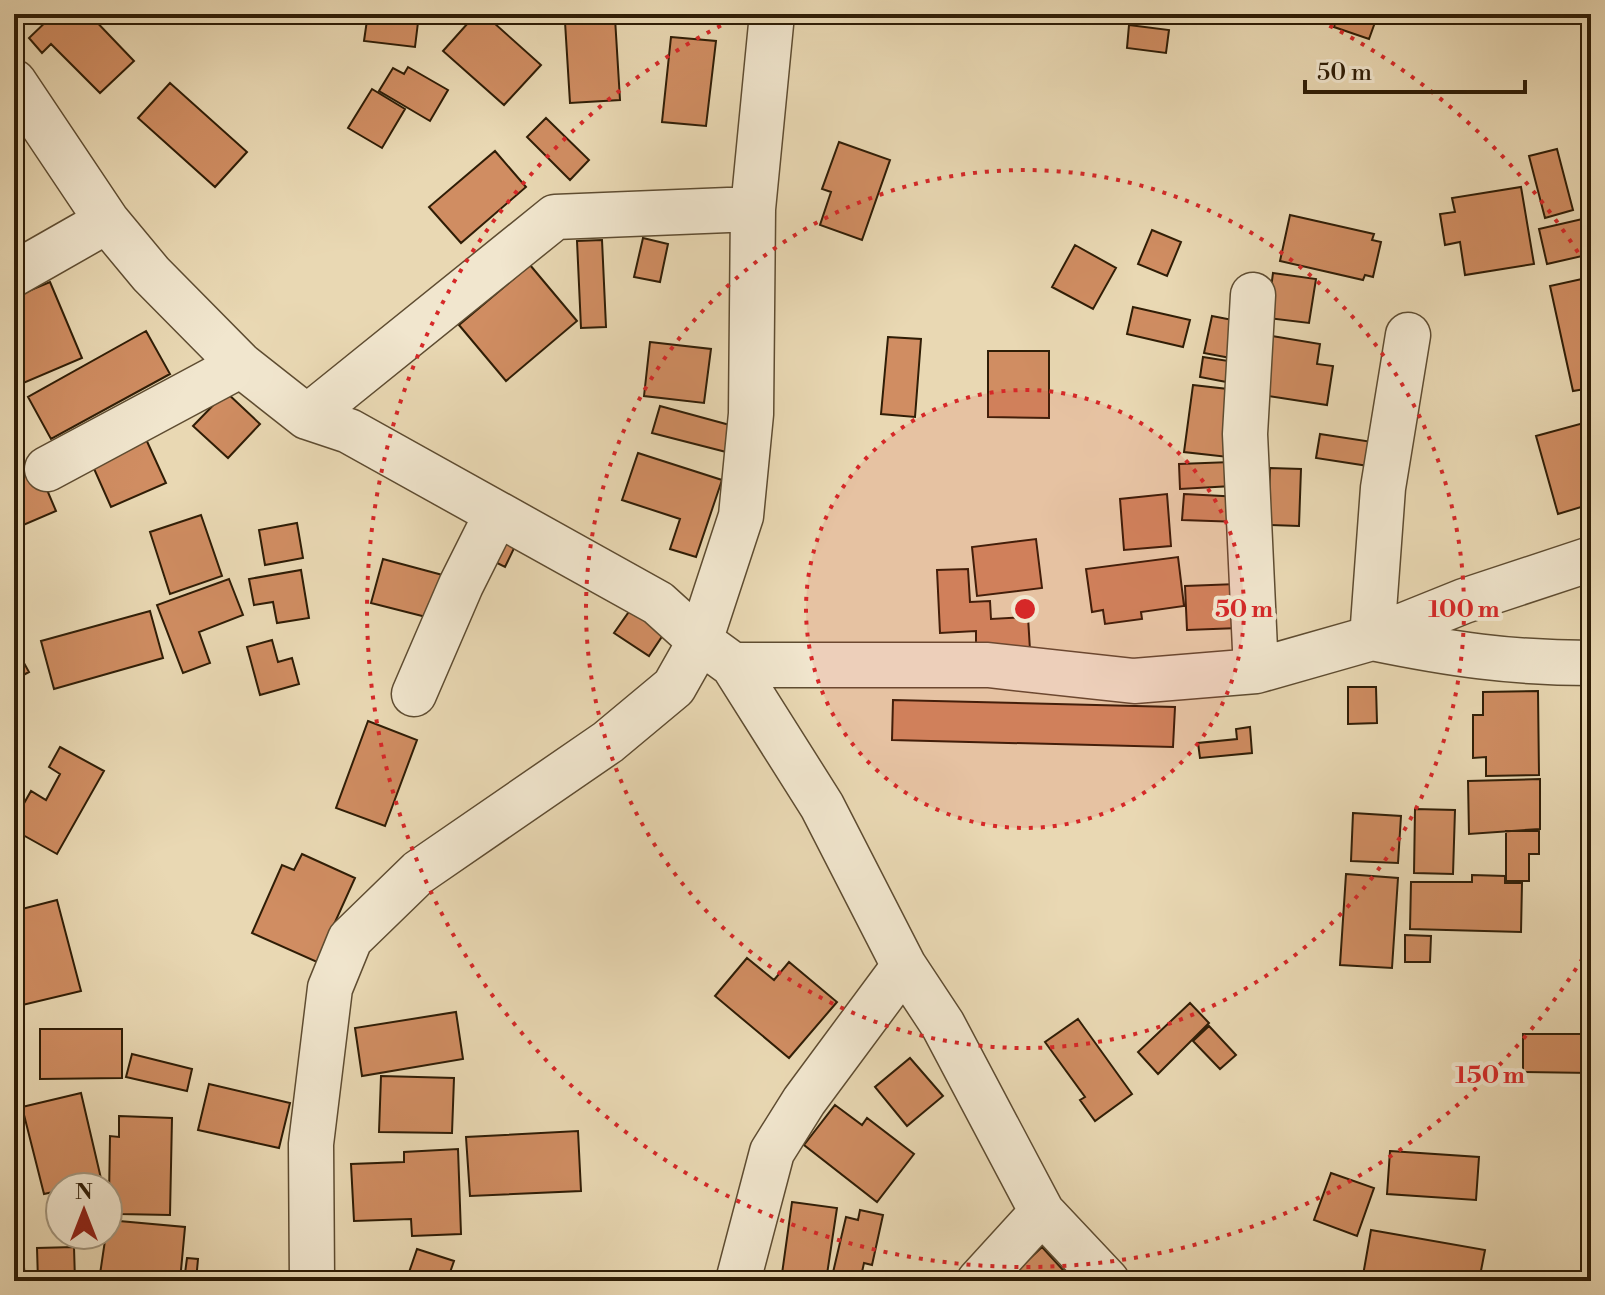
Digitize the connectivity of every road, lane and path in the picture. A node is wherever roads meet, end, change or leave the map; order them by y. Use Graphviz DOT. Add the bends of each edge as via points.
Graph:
graph roads {
  1 [pos="772,14"];
  2 [pos="14,82"];
  3 [pos="753,209"];
  4 [pos="107,221"];
  5 [pos="14,274"];
  6 [pos="1253,295"];
  7 [pos="1408,335"];
  8 [pos="241,365"];
  9 [pos="307,417"];
  10 [pos="47,469"];
  11 [pos="496,515"];
  12 [pos="1591,559"];
  13 [pos="1372,638"];
  14 [pos="716,653"];
  15 [pos="1591,663"];
  16 [pos="1256,671"];
  17 [pos="414,694"];
  18 [pos="904,966"];
  19 [pos="1042,1212"];
  20 [pos="312,1281"];
  21 [pos="738,1281"];
  22 [pos="979,1281"];
  23 [pos="1107,1281"];
  1 -- 3 [label="street"];
  2 -- 4 [label="street"];
  3 -- 9 [label="street" via="555,217"];
  3 -- 14 [label="street" via="751,414 741,516"];
  4 -- 5 [label="street"];
  4 -- 8 [label="street"];
  6 -- 16 [label="street" via="1245,434"];
  7 -- 13 [label="street" via="1383,488"];
  8 -- 9 [label="street"];
  8 -- 10 [label="street"];
  9 -- 11 [label="street" via="349,431"];
  11 -- 14 [label="street" via="658,603"];
  11 -- 17 [label="street"];
  12 -- 13 [label="street"];
  13 -- 15 [label="street" via="1516,663"];
  13 -- 16 [label="street"];
  14 -- 16 [label="street" via="988,665 1134,681"];
  14 -- 18 [label="street" via="822,806"];
  14 -- 20 [label="street" via="608,742 419,872 350,939 330,988 311,1144"];
  18 -- 19 [label="street" via="943,1025"];
  18 -- 21 [label="street" via="772,1152"];
  19 -- 22 [label="street"];
  19 -- 23 [label="street"];
}
